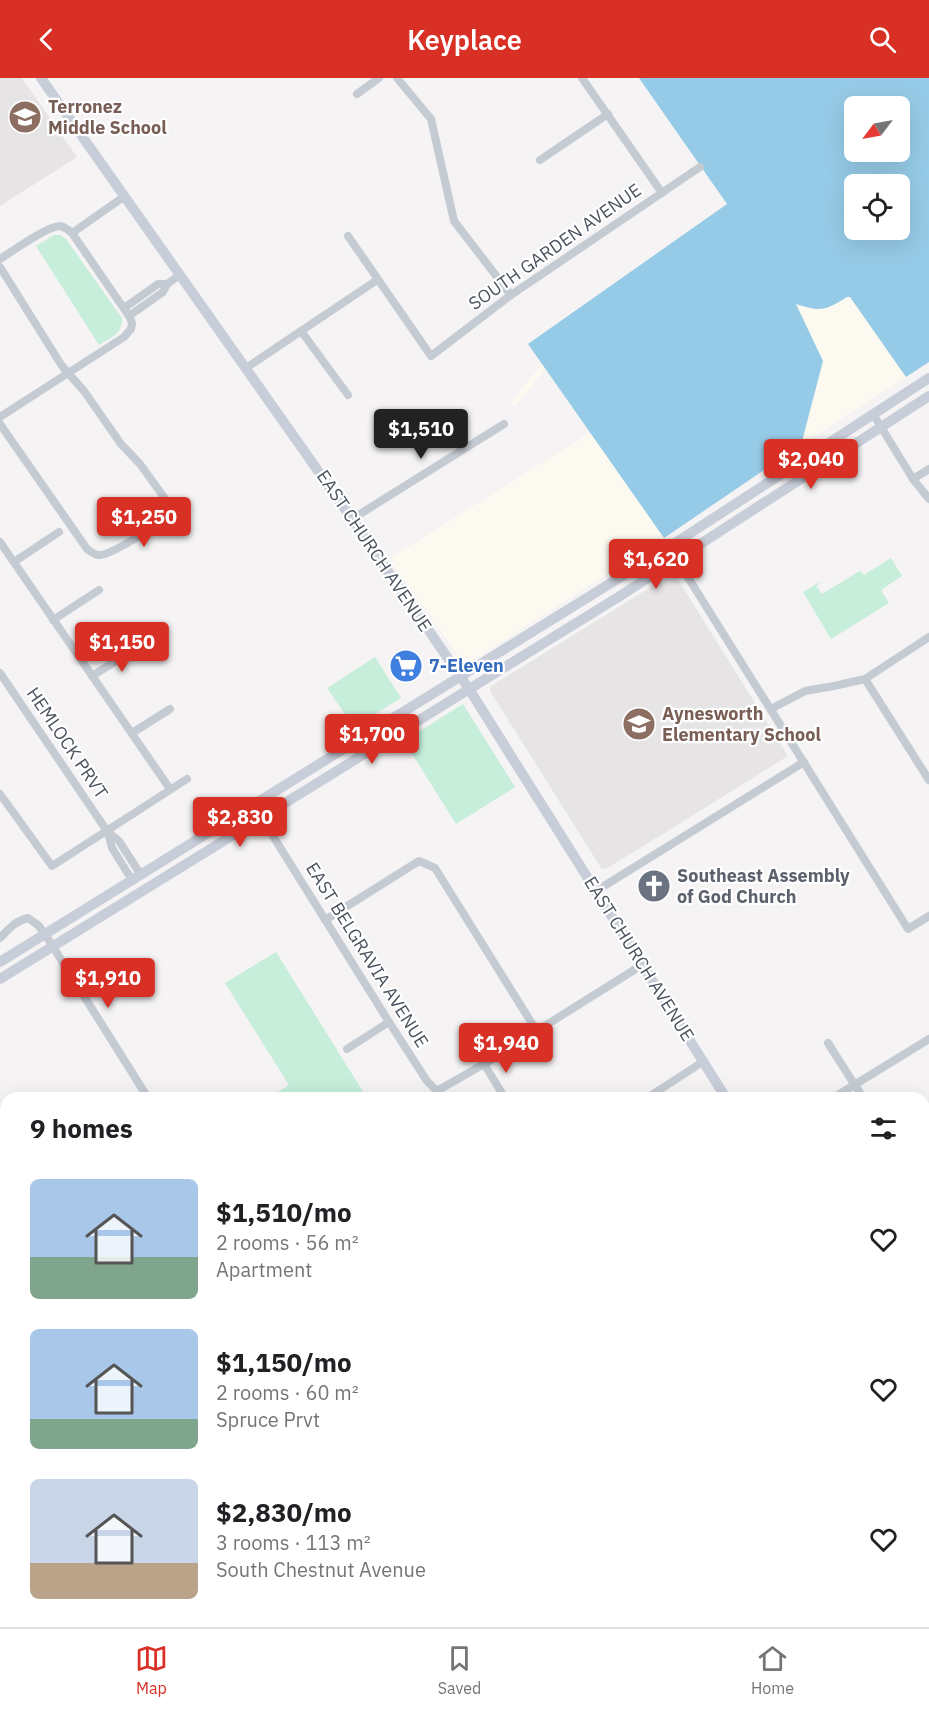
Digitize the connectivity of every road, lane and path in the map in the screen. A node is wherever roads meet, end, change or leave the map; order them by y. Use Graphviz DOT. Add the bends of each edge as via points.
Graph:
graph roads {
  1 [pos="41,78"];
  2 [pos="379,78"];
  3 [pos="397,78"];
  4 [pos="582,78"];
  5 [pos="357,94"];
  6 [pos="608,114"];
  7 [pos="540,160"];
  8 [pos="700,167"];
  9 [pos="662,193"];
  10 [pos="125,196"];
  11 [pos="72,233"];
  12 [pos="348,236"];
  13 [pos="0,259"];
  14 [pos="0,267"];
  15 [pos="180,275"];
  16 [pos="377,280"];
  17 [pos="511,295"];
  18 [pos="127,312"];
  19 [pos="301,331"];
  20 [pos="246,368"];
  21 [pos="69,373"];
  22 [pos="929,378"];
  23 [pos="348,395"];
  24 [pos="929,396"];
  25 [pos="873,414"];
  26 [pos="0,417"];
  27 [pos="0,424"];
  28 [pos="504,424"];
  29 [pos="881,427"];
  30 [pos="929,469"];
  31 [pos="913,479"];
  32 [pos="929,499"];
  33 [pos="352,519"];
  34 [pos="59,532"];
  35 [pos="0,542"];
  36 [pos="669,547"];
  37 [pos="677,560"];
  38 [pos="14,562"];
  39 [pos="99,590"];
  40 [pos="53,620"];
  41 [pos="929,637"];
  42 [pos="138,647"];
  43 [pos="0,673"];
  44 [pos="92,676"];
  45 [pos="460,677"];
  46 [pos="865,678"];
  47 [pos="469,689"];
  48 [pos="170,709"];
  49 [pos="771,709"];
  50 [pos="132,733"];
  51 [pos="804,762"];
  52 [pos="187,779"];
  53 [pos="929,780"];
  54 [pos="170,789"];
  55 [pos="0,794"];
  56 [pos="253,804"];
  57 [pos="261,818"];
  58 [pos="107,831"];
  59 [pos="136,877"];
  60 [pos="596,891"];
  61 [pos="929,916"];
  62 [pos="325,920"];
  63 [pos="45,934"];
  64 [pos="0,938"];
  65 [pos="53,946"];
  66 [pos="0,962"];
  67 [pos="642,964"];
  68 [pos="0,979"];
  69 [pos="388,1022"];
  70 [pos="536,1030"];
  71 [pos="929,1038"];
  72 [pos="828,1043"];
  73 [pos="347,1049"];
  74 [pos="704,1061"];
  75 [pos="484,1064"];
  76 [pos="854,1084"];
  77 [pos="144,1092"];
  78 [pos="501,1092"];
  79 [pos="656,1092"];
  80 [pos="722,1092"];
  81 [pos="842,1092"];
  82 [pos="859,1092"];
  1 -- 10 [label="main road, EAST CHURCH AVENUE"];
  2 -- 5 [label="street"];
  3 -- 17 [label="street" via="431,119 454,221"];
  4 -- 6 [label="street"];
  6 -- 7 [label="street"];
  6 -- 9 [label="street"];
  8 -- 9 [label="street, SOUTH GARDEN AVENUE"];
  9 -- 17 [label="street, SOUTH GARDEN AVENUE"];
  10 -- 11 [label="street"];
  10 -- 15 [label="main road, EAST CHURCH AVENUE"];
  11 -- 13 [label="street" via="54,226"];
  11 -- 18 [label="street"];
  12 -- 16 [label="street"];
  14 -- 21 [label="street"];
  15 -- 18 [label="street" via="163,292"];
  15 -- 20 [label="main road, EAST CHURCH AVENUE"];
  16 -- 17 [label="street, SOUTH GARDEN AVENUE" via="431,356"];
  16 -- 19 [label="street"];
  18 -- 21 [label="street" via="132,323 129,334"];
  19 -- 20 [label="street"];
  19 -- 23 [label="street"];
  20 -- 33 [label="main road, EAST CHURCH AVENUE"];
  21 -- 26 [label="street"];
  21 -- 27 [label="street" via="166,500 168,512 160,523 112,552 93,553"];
  22 -- 25 [label="main road"];
  24 -- 29 [label="main road"];
  25 -- 29 [label="street"];
  25 -- 36 [label="main road"];
  28 -- 33 [label="street"];
  29 -- 31 [label="street"];
  29 -- 37 [label="main road"];
  30 -- 31 [label="street"];
  31 -- 32 [label="street"];
  33 -- 45 [label="main road, EAST CHURCH AVENUE"];
  34 -- 38 [label="street"];
  35 -- 38 [label="street"];
  36 -- 37 [label="street"];
  36 -- 45 [label="main road"];
  37 -- 47 [label="main road"];
  37 -- 49 [label="street"];
  38 -- 40 [label="street"];
  39 -- 40 [label="street"];
  40 -- 44 [label="street"];
  41 -- 46 [label="street"];
  42 -- 44 [label="street"];
  43 -- 58 [label="street, HEMLOCK PRVT"];
  44 -- 50 [label="street"];
  45 -- 47 [label="main road, EAST CHURCH AVENUE"];
  45 -- 56 [label="main road"];
  46 -- 49 [label="street" via="805,691"];
  46 -- 53 [label="street"];
  47 -- 57 [label="main road"];
  47 -- 60 [label="main road, EAST CHURCH AVENUE"];
  48 -- 50 [label="street"];
  49 -- 51 [label="street"];
  50 -- 54 [label="street"];
  51 -- 60 [label="street"];
  51 -- 61 [label="street" via="908,929"];
  52 -- 54 [label="street"];
  54 -- 58 [label="street"];
  55 -- 58 [label="street" via="52,866"];
  56 -- 57 [label="street, EAST BELGRAVIA AVENUE"];
  56 -- 59 [label="main road"];
  57 -- 62 [label="street, EAST BELGRAVIA AVENUE"];
  57 -- 65 [label="main road"];
  58 -- 59 [label="street, HEMLOCK PRVT" via="119,842"];
  59 -- 63 [label="main road"];
  60 -- 67 [label="main road, EAST CHURCH AVENUE"];
  62 -- 69 [label="street, EAST BELGRAVIA AVENUE"];
  62 -- 70 [label="street" via="419,861 435,868"];
  63 -- 64 [label="street" via="28,918 13,925"];
  63 -- 65 [label="street"];
  63 -- 66 [label="main road"];
  65 -- 68 [label="main road"];
  65 -- 77 [label="street"];
  67 -- 70 [label="street"];
  67 -- 74 [label="main road, EAST CHURCH AVENUE"];
  69 -- 73 [label="street"];
  69 -- 75 [label="street, EAST BELGRAVIA AVENUE" via="437,1091"];
  70 -- 75 [label="street"];
  71 -- 76 [label="street"];
  72 -- 76 [label="street"];
  74 -- 79 [label="street"];
  74 -- 80 [label="main road, EAST CHURCH AVENUE"];
  75 -- 78 [label="street"];
  76 -- 81 [label="street"];
  76 -- 82 [label="street"];
}
